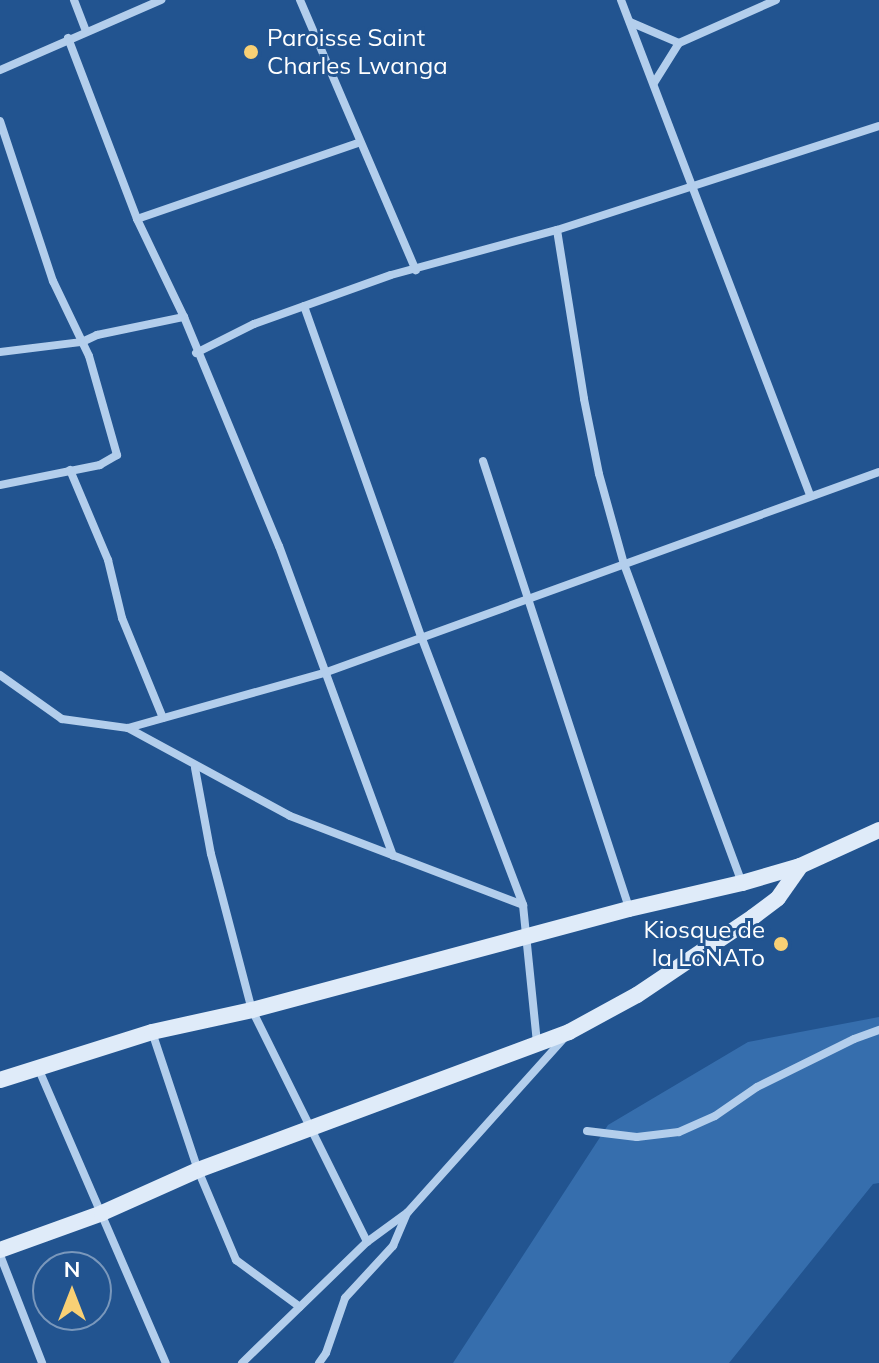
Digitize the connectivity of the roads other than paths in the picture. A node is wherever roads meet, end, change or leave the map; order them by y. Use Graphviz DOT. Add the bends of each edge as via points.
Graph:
graph roads {
  1 [pos="74,0"];
  2 [pos="161,0"];
  3 [pos="300,0"];
  4 [pos="621,0"];
  5 [pos="776,0"];
  6 [pos="630,22"];
  7 [pos="86,31"];
  8 [pos="68,38"];
  9 [pos="679,43"];
  10 [pos="0,70"];
  11 [pos="654,83"];
  12 [pos="0,121"];
  13 [pos="879,126"];
  14 [pos="360,142"];
  15 [pos="693,184"];
  16 [pos="137,219"];
  17 [pos="557,230"];
  18 [pos="416,270"];
  19 [pos="304,306"];
  20 [pos="184,317"];
  21 [pos="82,342"];
  22 [pos="0,352"];
  23 [pos="196,353"];
  24 [pos="483,461"];
  25 [pos="70,470"];
  26 [pos="879,472"];
  27 [pos="0,485"];
  28 [pos="810,495"];
  29 [pos="624,564"];
  30 [pos="528,599"];
  31 [pos="421,636"];
  32 [pos="324,673"];
  33 [pos="0,675"];
  34 [pos="163,718"];
  35 [pos="128,728"];
  36 [pos="195,768"];
  37 [pos="879,830"];
  38 [pos="393,856"];
  39 [pos="800,866"];
  40 [pos="742,883"];
  41 [pos="523,905"];
  42 [pos="629,909"];
  43 [pos="524,937"];
  44 [pos="252,1010"];
  45 [pos="879,1030"];
  46 [pos="152,1032"];
  47 [pos="569,1032"];
  48 [pos="537,1042"];
  49 [pos="39,1070"];
  50 [pos="0,1080"];
  51 [pos="313,1128"];
  52 [pos="587,1131"];
  53 [pos="198,1170"];
  54 [pos="408,1212"];
  55 [pos="102,1213"];
  56 [pos="367,1242"];
  57 [pos="0,1252"];
  58 [pos="300,1307"];
  59 [pos="42,1363"];
  60 [pos="166,1363"];
  61 [pos="242,1363"];
  62 [pos="319,1363"];
  1 -- 7 [label="street"];
  2 -- 7 [label="street"];
  3 -- 14 [label="street"];
  4 -- 6 [label="street"];
  5 -- 9 [label="street"];
  6 -- 9 [label="street"];
  6 -- 11 [label="street"];
  7 -- 8 [label="street"];
  8 -- 10 [label="street"];
  8 -- 16 [label="street"];
  9 -- 11 [label="street"];
  11 -- 15 [label="street"];
  12 -- 21 [label="street" via="53,281"];
  13 -- 15 [label="street"];
  14 -- 16 [label="street"];
  14 -- 18 [label="street"];
  15 -- 17 [label="street"];
  15 -- 28 [label="street"];
  16 -- 20 [label="street"];
  17 -- 18 [label="street"];
  17 -- 29 [label="street" via="587,414"];
  18 -- 19 [label="street"];
  19 -- 23 [label="street"];
  19 -- 31 [label="street"];
  20 -- 21 [label="street"];
  20 -- 23 [label="street"];
  21 -- 22 [label="street"];
  21 -- 25 [label="street" via="117,455 100,465"];
  23 -- 32 [label="street" via="279,546"];
  24 -- 30 [label="street"];
  25 -- 27 [label="street"];
  25 -- 34 [label="street"];
  26 -- 28 [label="street"];
  28 -- 29 [label="street"];
  29 -- 30 [label="street"];
  29 -- 40 [label="street"];
  30 -- 31 [label="street"];
  30 -- 42 [label="street"];
  31 -- 32 [label="street"];
  31 -- 41 [label="street"];
  32 -- 34 [label="street"];
  32 -- 38 [label="street"];
  33 -- 35 [label="street" via="62,719"];
  34 -- 35 [label="street"];
  35 -- 36 [label="street"];
  36 -- 38 [label="street" via="290,816"];
  36 -- 44 [label="street" via="211,854"];
  37 -- 39 [label="main road"];
  38 -- 41 [label="street"];
  39 -- 40 [label="main road"];
  39 -- 47 [label="main road" via="778,898 753,917 637,995"];
  40 -- 42 [label="main road"];
  41 -- 43 [label="street"];
  42 -- 43 [label="main road"];
  43 -- 44 [label="main road"];
  43 -- 48 [label="street"];
  44 -- 46 [label="main road"];
  44 -- 51 [label="street"];
  45 -- 52 [label="street" via="757,1087 715,1116 679,1132 637,1137"];
  46 -- 49 [label="main road"];
  46 -- 53 [label="street"];
  47 -- 48 [label="main road"];
  47 -- 54 [label="street"];
  48 -- 51 [label="main road"];
  49 -- 50 [label="main road"];
  49 -- 55 [label="street"];
  51 -- 53 [label="main road"];
  51 -- 56 [label="street"];
  53 -- 55 [label="main road"];
  53 -- 58 [label="street" via="236,1260"];
  54 -- 56 [label="street"];
  54 -- 62 [label="street" via="393,1246 345,1298"];
  55 -- 57 [label="main road"];
  55 -- 60 [label="street"];
  56 -- 58 [label="street"];
  57 -- 59 [label="street"];
  58 -- 61 [label="street"];
}
